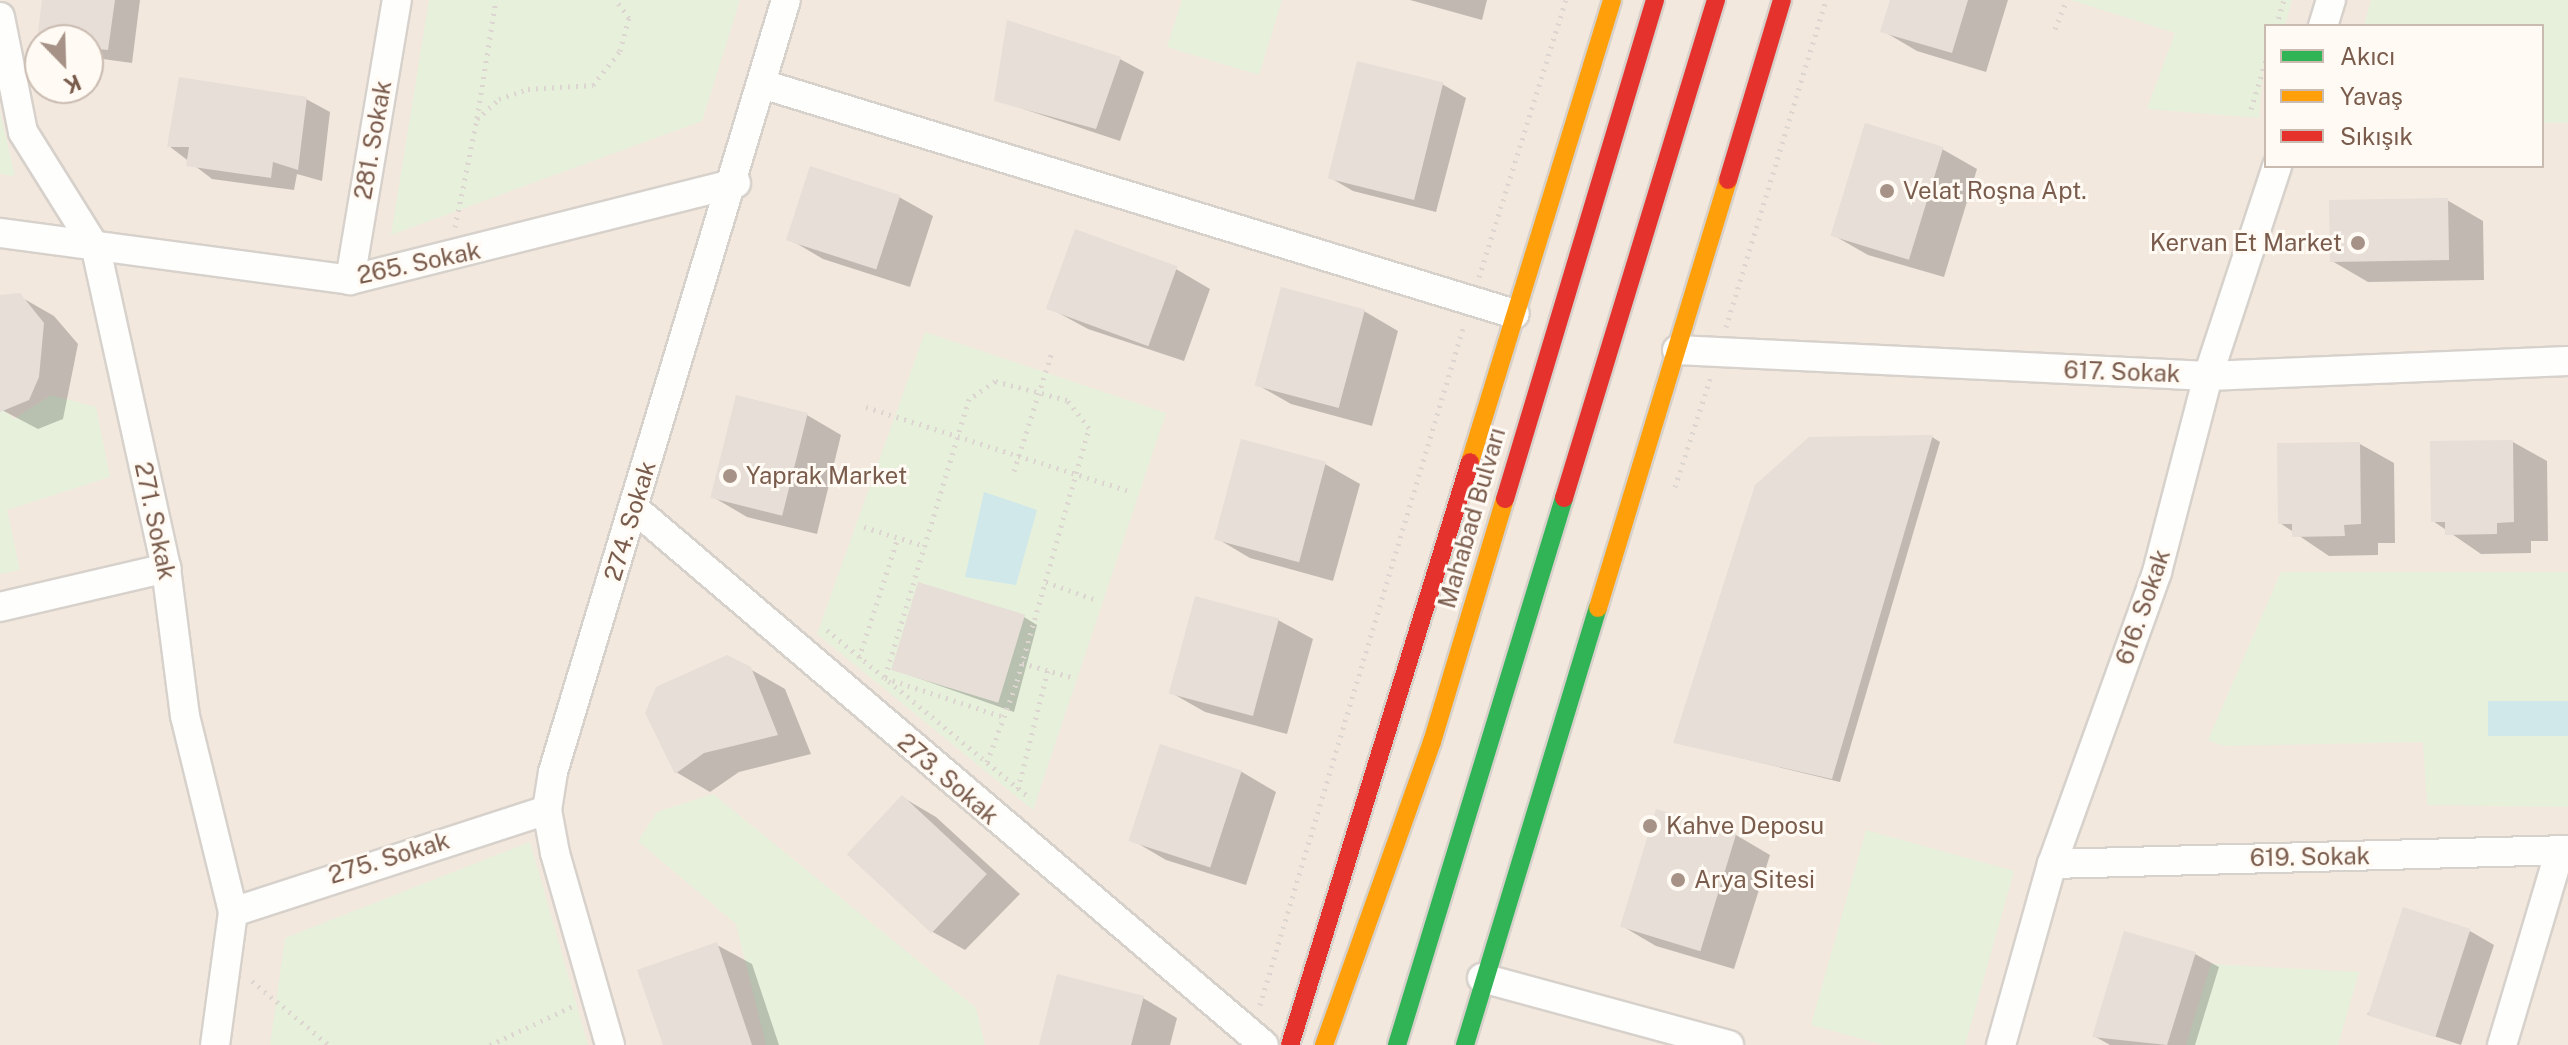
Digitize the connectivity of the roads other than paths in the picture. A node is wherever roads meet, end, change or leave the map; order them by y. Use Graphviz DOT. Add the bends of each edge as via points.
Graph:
graph roads {
  1 [pos="397,0"];
  2 [pos="786,0"];
  3 [pos="1612,0"];
  4 [pos="1655,0"];
  5 [pos="1716,0"];
  6 [pos="1782,0"];
  7 [pos="2331,0"];
  8 [pos="0,17"];
  9 [pos="2324,24"];
  10 [pos="762,84"];
  11 [pos="2276,168"];
  12 [pos="736,183"];
  13 [pos="0,233"];
  14 [pos="96,249"];
  15 [pos="350,280"];
  16 [pos="1515,314"];
  17 [pos="1677,350"];
  18 [pos="2568,361"];
  19 [pos="2208,376"];
  20 [pos="635,509"];
  21 [pos="166,568"];
  22 [pos="0,607"];
  23 [pos="547,810"];
  24 [pos="2564,850"];
  25 [pos="2052,864"];
  26 [pos="233,912"];
  27 [pos="1482,978"];
  28 [pos="1257,1042"];
  29 [pos="215,1045"];
  30 [pos="610,1045"];
  31 [pos="1290,1045"];
  32 [pos="1324,1045"];
  33 [pos="1397,1045"];
  34 [pos="1465,1045"];
  35 [pos="1729,1045"];
  36 [pos="2001,1045"];
  37 [pos="2502,1045"];
  1 -- 15 [label="street, 281. Sokak"];
  2 -- 10 [label="street, 274. Sokak"];
  3 -- 16 [label="main road"];
  4 -- 32 [label="main road, Mahabad Bulvarı" via="1432,742"];
  5 -- 33 [label="main road"];
  6 -- 17 [label="main road"];
  7 -- 9 [label="street"];
  8 -- 14 [label="street, 271. Sokak" via="23,132"];
  10 -- 12 [label="street, 274. Sokak"];
  10 -- 16 [label="street"];
  11 -- 19 [label="street, 616. Sokak"];
  12 -- 15 [label="street, 265. Sokak" via="572,218 449,259"];
  12 -- 20 [label="street, 274. Sokak" via="686,323"];
  13 -- 14 [label="street, 265. Sokak"];
  14 -- 15 [label="street, 265. Sokak" via="143,248"];
  14 -- 21 [label="street, 271. Sokak"];
  16 -- 31 [label="main road"];
  17 -- 19 [label="street, 617. Sokak"];
  17 -- 27 [label="main road"];
  18 -- 19 [label="street, 617. Sokak"];
  19 -- 25 [label="street, 616. Sokak" via="2157,572"];
  20 -- 23 [label="street, 274. Sokak" via="558,746"];
  20 -- 28 [label="street, 273. Sokak"];
  21 -- 22 [label="street"];
  21 -- 26 [label="street, 271. Sokak" via="185,716"];
  23 -- 26 [label="street, 275. Sokak"];
  23 -- 30 [label="street, 274. Sokak"];
  24 -- 25 [label="street, 619. Sokak"];
  24 -- 37 [label="street"];
  25 -- 36 [label="street, 616. Sokak"];
  26 -- 29 [label="street, 271. Sokak"];
  27 -- 34 [label="main road"];
  27 -- 35 [label="street"];
}
